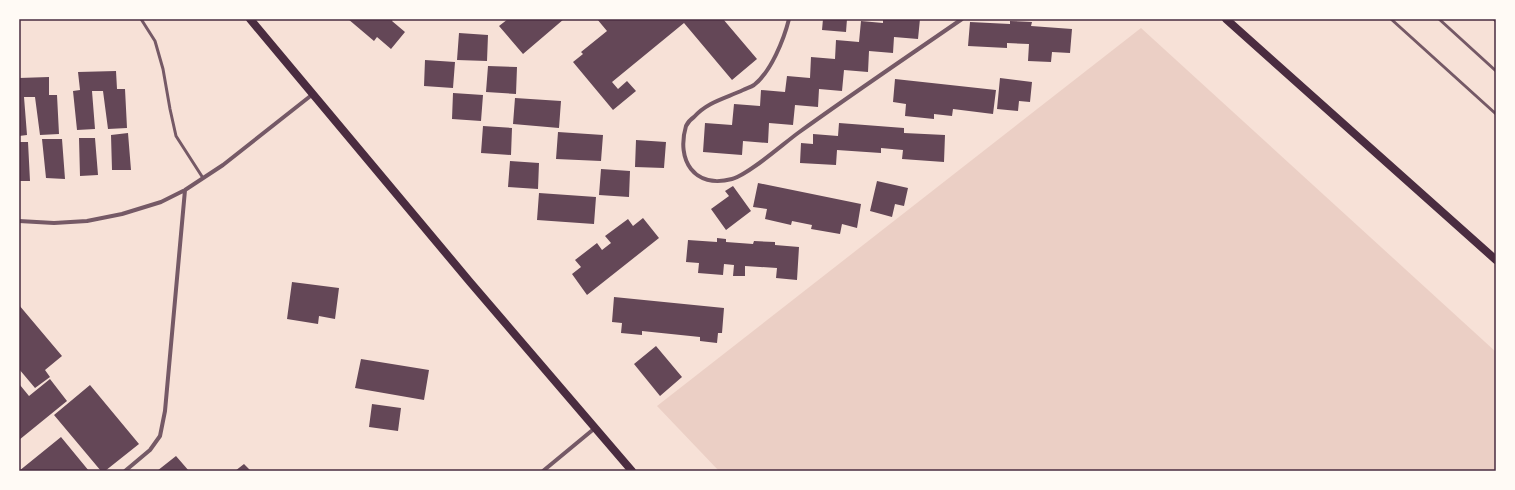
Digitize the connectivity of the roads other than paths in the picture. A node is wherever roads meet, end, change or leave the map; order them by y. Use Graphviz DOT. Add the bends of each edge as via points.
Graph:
graph roads {
  1 [pos="141,19"];
  2 [pos="250,19"];
  3 [pos="789,19"];
  4 [pos="962,19"];
  5 [pos="1226,19"];
  6 [pos="1391,19"];
  7 [pos="1439,19"];
  8 [pos="1496,70"];
  9 [pos="313,94"];
  10 [pos="1496,114"];
  11 [pos="203,178"];
  12 [pos="185,190"];
  13 [pos="19,221"];
  14 [pos="1496,260"];
  15 [pos="595,428"];
  16 [pos="125,471"];
  17 [pos="543,471"];
  18 [pos="632,471"];
  1 -- 11 [label="lane" via="155,41 164,69 176,136"];
  2 -- 9 [label="main road"];
  3 -- 4 [label="street" via="775,58 754,85 710,104 700,110 687,124 683,154 688,166 696,174 713,182 733,179 748,171"];
  5 -- 14 [label="main road"];
  6 -- 10 [label="lane"];
  7 -- 8 [label="lane"];
  9 -- 11 [label="street"];
  9 -- 15 [label="main road"];
  11 -- 12 [label="street"];
  12 -- 13 [label="street" via="154,204 87,221"];
  12 -- 16 [label="street" via="165,411 160,436 150,450"];
  15 -- 17 [label="street"];
  15 -- 18 [label="main road"];
}
